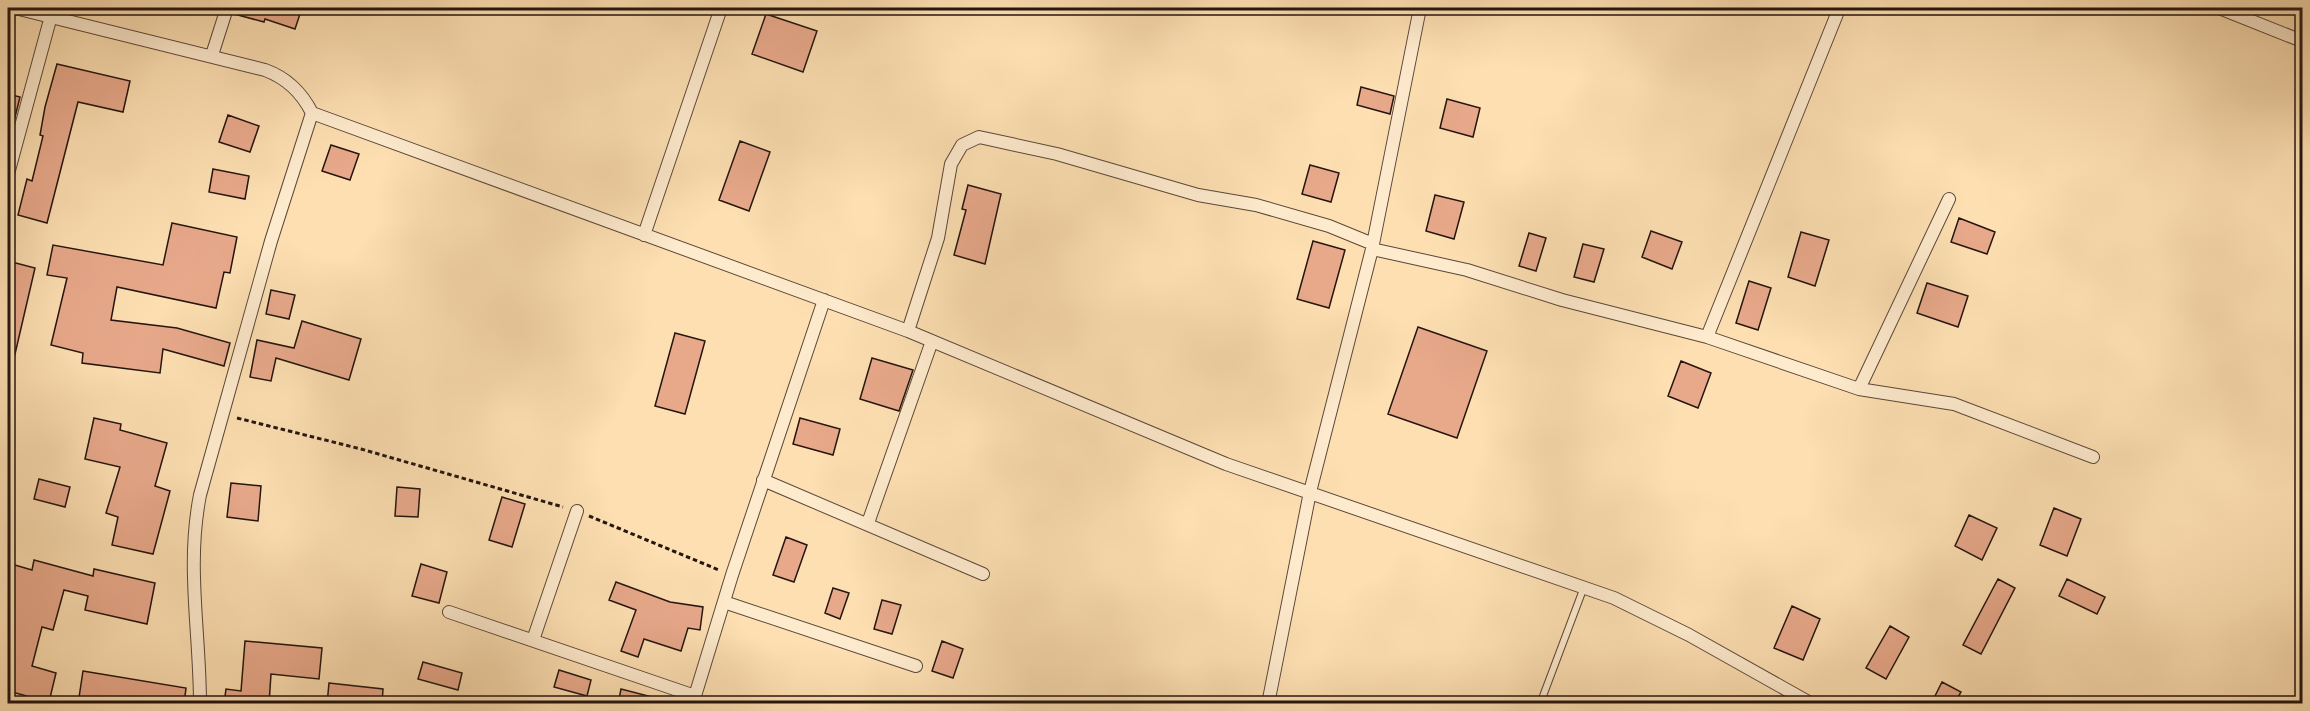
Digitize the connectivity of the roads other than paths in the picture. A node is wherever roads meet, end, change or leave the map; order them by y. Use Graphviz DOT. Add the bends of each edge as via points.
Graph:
graph roads {
  1 [pos="15,8"];
  2 [pos="227,8"];
  3 [pos="721,8"];
  4 [pos="1420,8"];
  5 [pos="2218,8"];
  6 [pos="1839,9"];
  7 [pos="51,16"];
  8 [pos="2302,41"];
  9 [pos="212,56"];
  10 [pos="312,113"];
  11 [pos="8,174"];
  12 [pos="1949,199"];
  13 [pos="644,236"];
  14 [pos="1376,248"];
  15 [pos="824,300"];
  16 [pos="908,331"];
  17 [pos="1707,337"];
  18 [pos="932,341"];
  19 [pos="1859,389"];
  20 [pos="2093,457"];
  21 [pos="763,480"];
  22 [pos="1310,492"];
  23 [pos="577,511"];
  24 [pos="868,523"];
  25 [pos="983,574"];
  26 [pos="1584,587"];
  27 [pos="724,602"];
  28 [pos="450,612"];
  29 [pos="533,640"];
  30 [pos="916,666"];
  31 [pos="696,700"];
  32 [pos="200,704"];
  33 [pos="1268,704"];
  34 [pos="1540,704"];
  35 [pos="1812,704"];
  1 -- 7 [label="street"];
  2 -- 9 [label="street"];
  3 -- 13 [label="street"];
  4 -- 14 [label="street"];
  5 -- 8 [label="street"];
  6 -- 17 [label="street"];
  7 -- 9 [label="street"];
  7 -- 11 [label="street"];
  9 -- 10 [label="street" via="278,74 301,95"];
  10 -- 13 [label="street"];
  10 -- 32 [label="street" via="210,454 193,531"];
  12 -- 19 [label="street"];
  13 -- 15 [label="street"];
  14 -- 16 [label="street" via="1329,226 1256,205 1198,195 979,137 962,145 951,164 938,238"];
  14 -- 17 [label="street"];
  14 -- 22 [label="street"];
  15 -- 16 [label="street"];
  15 -- 21 [label="street"];
  16 -- 18 [label="street"];
  17 -- 19 [label="street"];
  18 -- 22 [label="street" via="1226,464"];
  18 -- 24 [label="street"];
  19 -- 20 [label="street" via="1954,404"];
  21 -- 24 [label="street"];
  21 -- 27 [label="street"];
  22 -- 26 [label="street"];
  22 -- 33 [label="street"];
  23 -- 29 [label="street"];
  24 -- 25 [label="street"];
  26 -- 34 [label="lane"];
  26 -- 35 [label="street" via="1689,635"];
  27 -- 30 [label="street"];
  27 -- 31 [label="street"];
  28 -- 29 [label="street"];
  29 -- 31 [label="street"];
}
